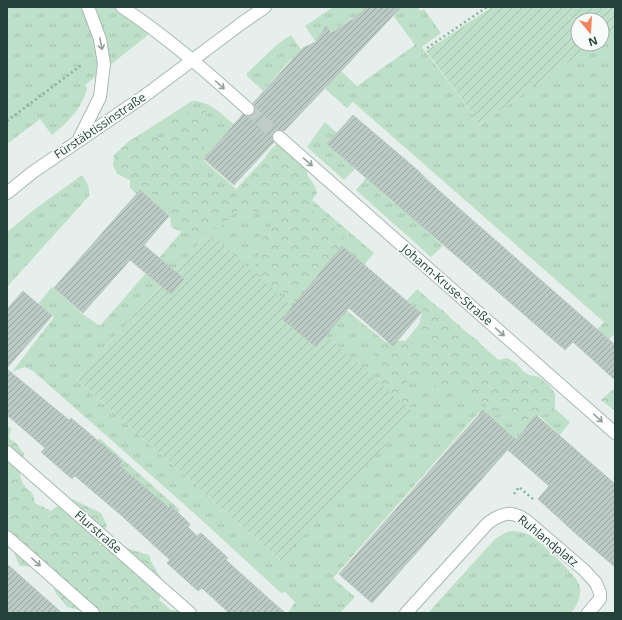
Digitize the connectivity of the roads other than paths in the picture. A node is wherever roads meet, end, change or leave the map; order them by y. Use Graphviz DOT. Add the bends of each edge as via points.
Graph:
graph roads {
  1 [pos="88,7"];
  2 [pos="122,7"];
  3 [pos="265,7"];
  4 [pos="193,60"];
  5 [pos="248,109"];
  6 [pos="279,137"];
  7 [pos="79,140"];
  8 [pos="7,193"];
  9 [pos="615,433"];
  10 [pos="7,452"];
  11 [pos="7,537"];
  12 [pos="93,613"];
  13 [pos="190,613"];
  14 [pos="406,613"];
  15 [pos="588,613"];
  1 -- 7 [label="street, one-way" via="97,28 104,64 100,97"];
  2 -- 4 [label="street"];
  3 -- 4 [label="street, Fürstäbtissinstraße"];
  4 -- 5 [label="street, one-way"];
  4 -- 7 [label="street, Fürstäbtissinstraße"];
  6 -- 9 [label="street, Johann-Kruse-Straße, one-way"];
  7 -- 8 [label="street, Fürstäbtissinstraße"];
  10 -- 13 [label="street, Flurstraße"];
  11 -- 12 [label="street, one-way"];
  14 -- 15 [label="street, Ruhlandplatz" via="488,523 497,516 509,514 522,517 596,583 600,599"];
}
